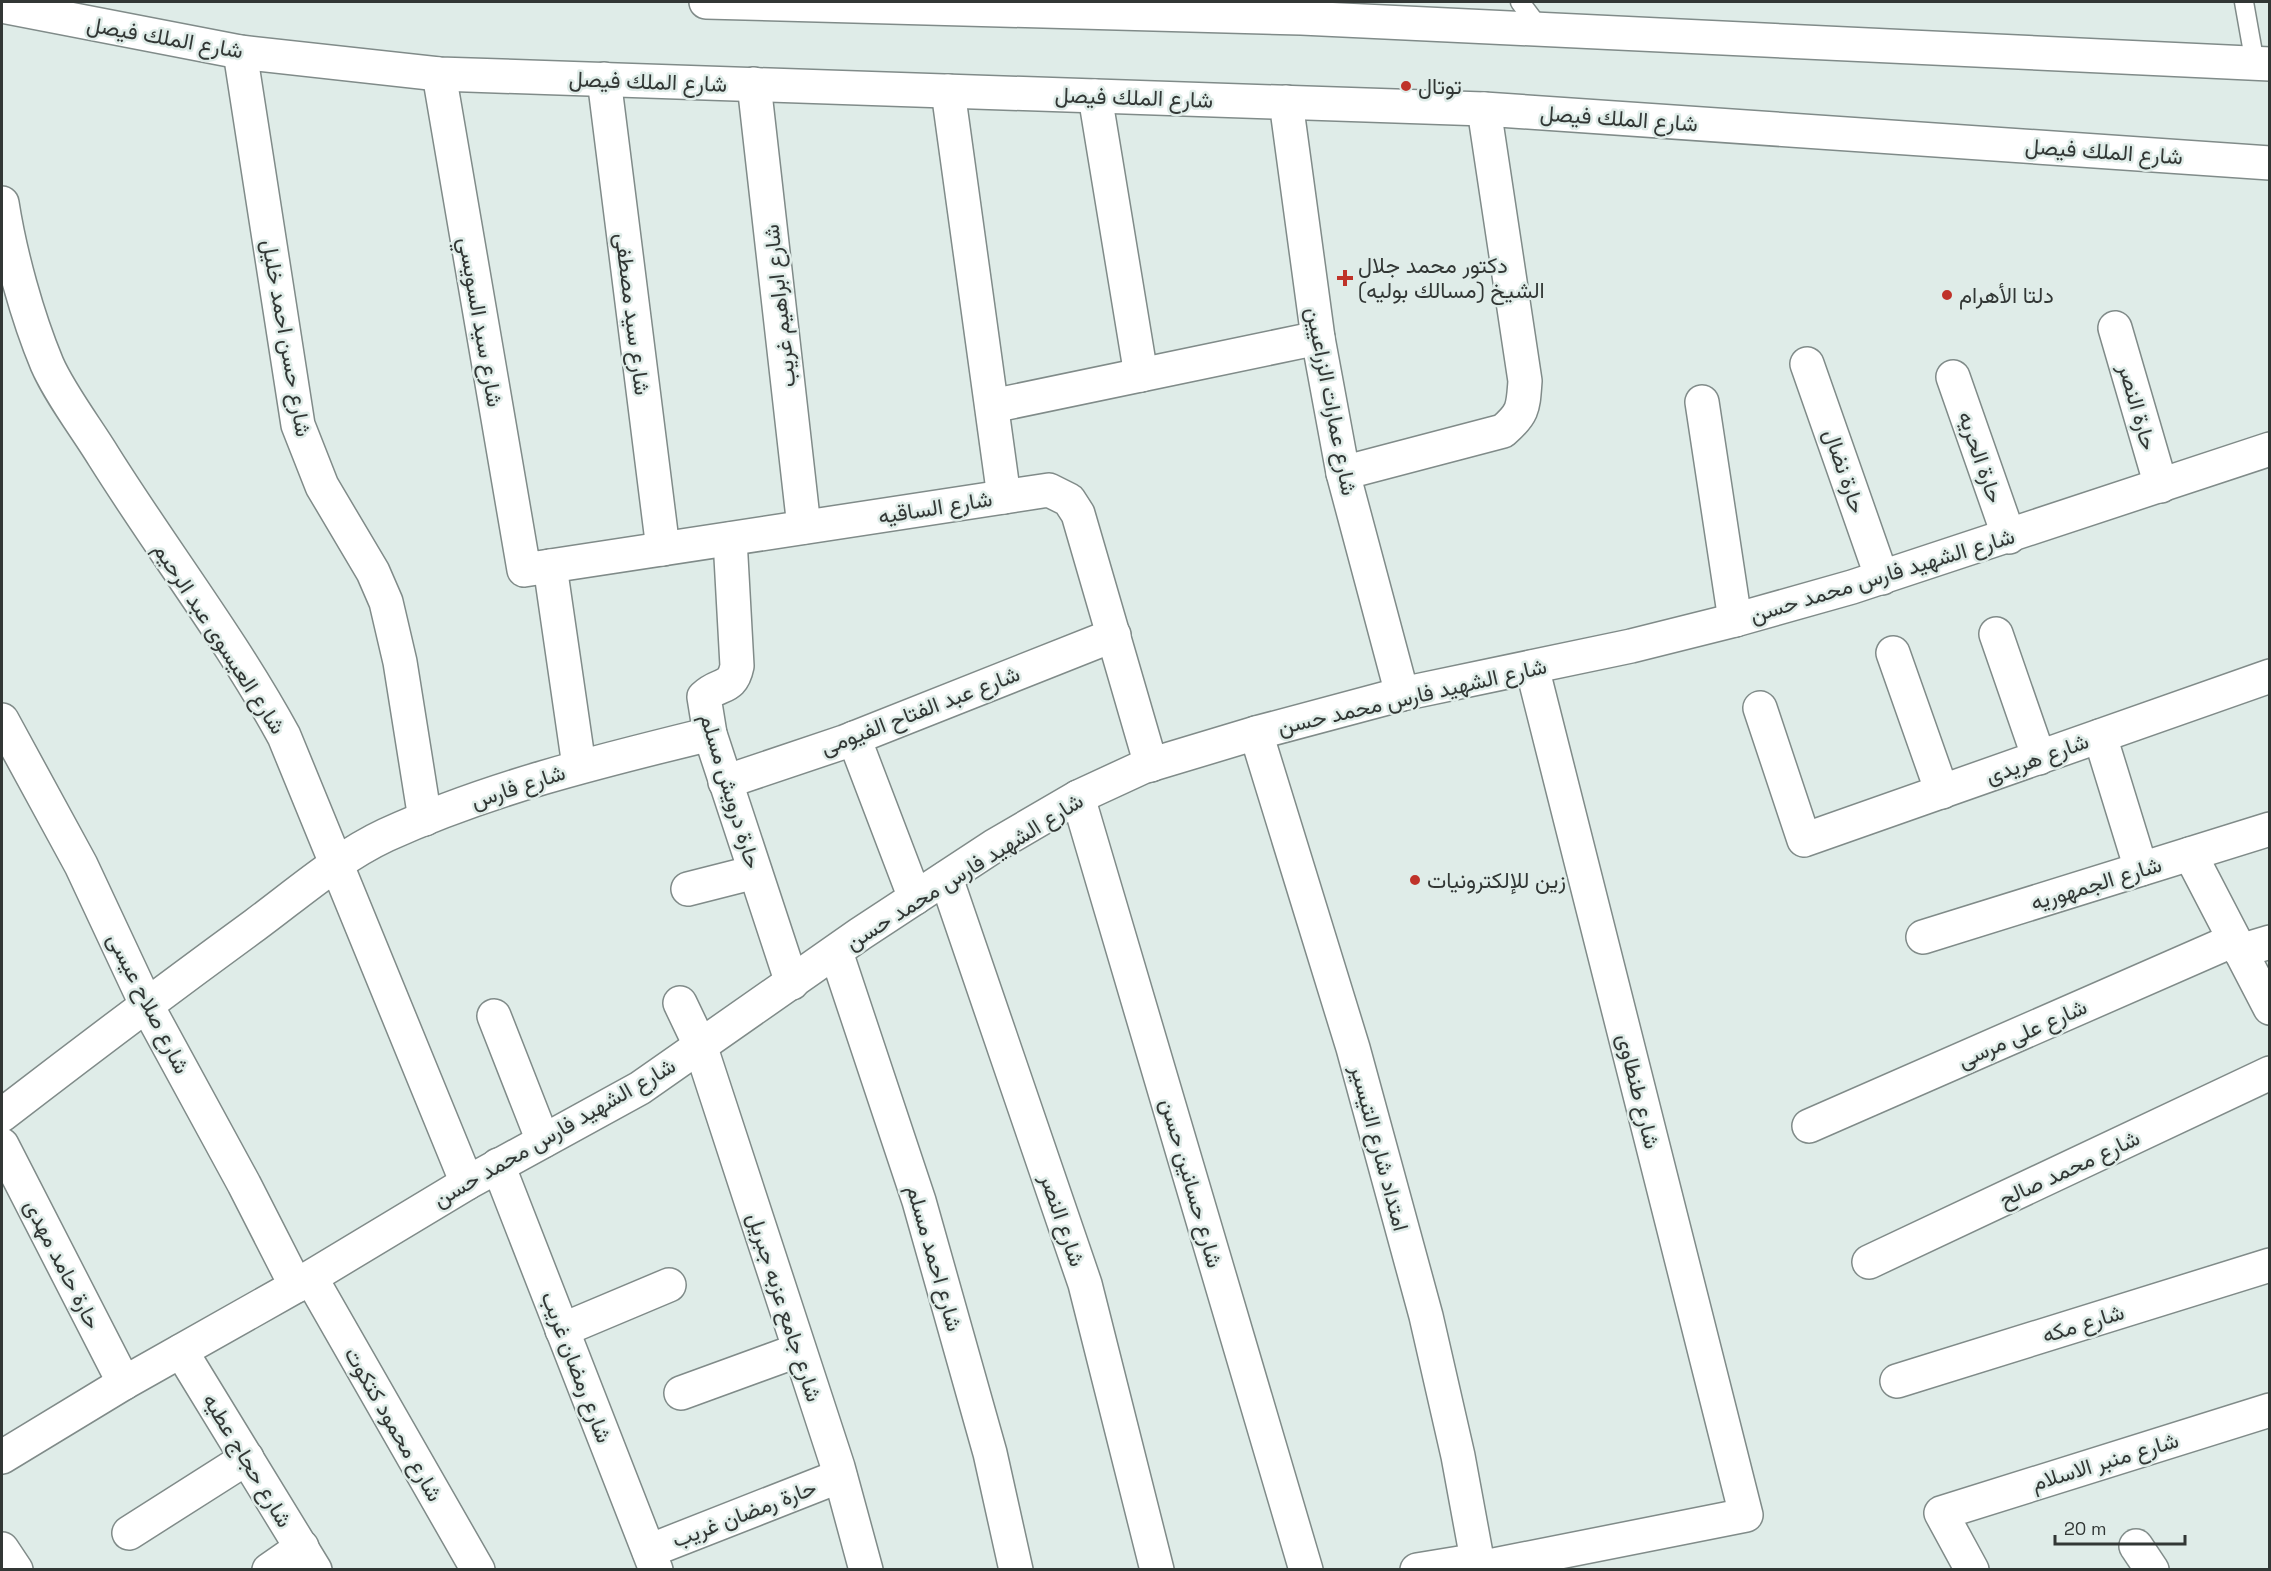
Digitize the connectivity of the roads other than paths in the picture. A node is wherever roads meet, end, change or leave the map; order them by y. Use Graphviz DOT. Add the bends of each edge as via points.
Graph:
graph roads {
  1 [pos="706,2"];
  2 [pos="1520,2"];
  3 [pos="2244,2"];
  4 [pos="763,3"];
  5 [pos="2,6"];
  6 [pos="1268,10"];
  7 [pos="1301,10"];
  8 [pos="1541,30"];
  9 [pos="240,52"];
  10 [pos="2262,64"];
  11 [pos="439,74"];
  12 [pos="604,79"];
  13 [pos="754,84"];
  14 [pos="948,91"];
  15 [pos="1095,96"];
  16 [pos="1286,102"];
  17 [pos="1484,109"];
  18 [pos="2270,163"];
  19 [pos="2,202"];
  20 [pos="2115,328"];
  21 [pos="1318,338"];
  22 [pos="1807,364"];
  23 [pos="1141,375"];
  24 [pos="1953,377"];
  25 [pos="1702,402"];
  26 [pos="992,406"];
  27 [pos="2270,449"];
  28 [pos="1343,472"];
  29 [pos="2161,486"];
  30 [pos="1004,497"];
  31 [pos="804,527"];
  32 [pos="2008,537"];
  33 [pos="730,538"];
  34 [pos="663,549"];
  35 [pos="537,568"];
  36 [pos="1882,578"];
  37 [pos="1735,620"];
  38 [pos="1114,634"];
  39 [pos="1996,634"];
  40 [pos="1893,653"];
  41 [pos="1532,667"];
  42 [pos="2270,676"];
  43 [pos="1402,694"];
  44 [pos="1760,708"];
  45 [pos="2,720"];
  46 [pos="1256,733"];
  47 [pos="710,734"];
  48 [pos="2100,736"];
  49 [pos="854,738"];
  50 [pos="2039,758"];
  51 [pos="1151,765"];
  52 [pos="579,766"];
  53 [pos="725,782"];
  54 [pos="1941,792"];
  55 [pos="1078,796"];
  56 [pos="425,819"];
  57 [pos="2270,829"];
  58 [pos="2190,854"];
  59 [pos="336,865"];
  60 [pos="2141,869"];
  61 [pos="755,872"];
  62 [pos="946,878"];
  63 [pos="688,890"];
  64 [pos="915,898"];
  65 [pos="1923,937"];
  66 [pos="2248,944"];
  67 [pos="836,952"];
  68 [pos="792,983"];
  69 [pos="680,1003"];
  70 [pos="146,1004"];
  71 [pos="2270,1008"];
  72 [pos="494,1016"];
  73 [pos="700,1045"];
  74 [pos="2270,1073"];
  75 [pos="2,1115"];
  76 [pos="1809,1126"];
  77 [pos="543,1141"];
  78 [pos="2,1145"];
  79 [pos="498,1165"];
  80 [pos="467,1183"];
  81 [pos="1869,1262"];
  82 [pos="2270,1265"];
  83 [pos="303,1282"];
  84 [pos="669,1285"];
  85 [pos="562,1330"];
  86 [pos="799,1350"];
  87 [pos="181,1351"];
  88 [pos="1898,1381"];
  89 [pos="124,1383"];
  90 [pos="681,1393"];
  91 [pos="2270,1410"];
  92 [pos="2,1457"];
  93 [pos="247,1458"];
  94 [pos="840,1476"];
  95 [pos="129,1533"];
  96 [pos="2,1548"];
  97 [pos="308,1558"];
  98 [pos="652,1560"];
  99 [pos="1479,1566"];
  100 [pos="16,1569"];
  101 [pos="269,1569"];
  102 [pos="478,1569"];
  103 [pos="866,1569"];
  104 [pos="1016,1569"];
  105 [pos="1157,1569"];
  106 [pos="1306,1569"];
  107 [pos="1417,1569"];
  108 [pos="1972,1569"];
  1 -- 4 [label="street"];
  2 -- 8 [label="lane"];
  3 -- 10 [label="lane"];
  4 -- 6 [label="street"];
  5 -- 9 [label="street, شارع الملك فيصل"];
  6 -- 7 [label="street"];
  7 -- 8 [label="street"];
  8 -- 10 [label="street"];
  9 -- 11 [label="street, شارع الملك فيصل"];
  9 -- 56 [label="street, شارع حسن احمد خليل" via="298,425 321,486 373,572 386,602 400,662"];
  11 -- 12 [label="street, شارع الملك فيصل"];
  11 -- 35 [label="street, شارع سيد السويسي"];
  12 -- 13 [label="street, شارع الملك فيصل"];
  12 -- 34 [label="street, شارع سيد مصطفى"];
  13 -- 14 [label="street, شارع الملك فيصل"];
  13 -- 31 [label="street, شارع ابراهيم غريب"];
  14 -- 15 [label="street, شارع الملك فيصل"];
  14 -- 26 [label="street"];
  15 -- 16 [label="street, شارع الملك فيصل"];
  15 -- 23 [label="street"];
  16 -- 17 [label="street, شارع الملك فيصل"];
  16 -- 21 [label="street, شارع عمارات الزراعيين"];
  17 -- 18 [label="street, شارع الملك فيصل"];
  17 -- 28 [label="street" via="1525,381 1523,408 1503,431"];
  19 -- 59 [label="street, شارع العيسوى عبد الرحيم" via="31,321 48,366 123,487 262,695 284,736"];
  20 -- 29 [label="street, حارة النصر"];
  21 -- 23 [label="street"];
  21 -- 28 [label="street, شارع عمارات الزراعيين"];
  22 -- 36 [label="street, حارة نضال"];
  23 -- 26 [label="street"];
  24 -- 32 [label="street, حارة الحريه"];
  25 -- 37 [label="street"];
  26 -- 30 [label="street"];
  27 -- 29 [label="street, شارع الشهيد فارس محمد حسن"];
  28 -- 43 [label="street, شارع عمارات الزراعيين"];
  29 -- 32 [label="street, شارع الشهيد فارس محمد حسن"];
  30 -- 31 [label="street, شارع الساقيه"];
  30 -- 38 [label="street, شارع الساقيه" via="1049,490 1069,500 1078,514"];
  31 -- 33 [label="street, شارع الساقيه"];
  32 -- 36 [label="street, شارع الشهيد فارس محمد حسن"];
  33 -- 34 [label="street, شارع الساقيه"];
  33 -- 47 [label="street, حارة درويش مسلم" via="737,666 729,684 705,697"];
  34 -- 35 [label="street, شارع الساقيه"];
  35 -- 52 [label="street, شارع سيد السويسي"];
  36 -- 37 [label="street, شارع الشهيد فارس محمد حسن"];
  37 -- 41 [label="street, شارع الشهيد فارس محمد حسن"];
  38 -- 49 [label="street, شارع عبد الفتاح الفيومى"];
  38 -- 51 [label="street, شارع الساقيه"];
  39 -- 50 [label="street"];
  40 -- 54 [label="street"];
  41 -- 43 [label="street, شارع الشهيد فارس محمد حسن"];
  41 -- 99 [label="street, شارع طنطاوى" via="1746,1515"];
  42 -- 48 [label="street, شارع هريدى"];
  43 -- 46 [label="street, شارع الشهيد فارس محمد حسن"];
  44 -- 54 [label="street, شارع هريدى" via="1804,840"];
  45 -- 70 [label="street, شارع صلاح عيسى" via="81,865"];
  46 -- 51 [label="street, شارع الشهيد فارس محمد حسن"];
  46 -- 99 [label="street, امتداد شارع التيسير" via="1353,1048 1417,1282"];
  47 -- 52 [label="street, شارع فارس"];
  47 -- 53 [label="street, حارة درويش مسلم"];
  48 -- 50 [label="street, شارع هريدى"];
  48 -- 60 [label="street"];
  49 -- 53 [label="street, شارع عبد الفتاح الفيومى"];
  49 -- 64 [label="street"];
  50 -- 54 [label="street, شارع هريدى"];
  51 -- 55 [label="street, شارع الشهيد فارس محمد حسن"];
  52 -- 56 [label="street, شارع فارس"];
  53 -- 61 [label="street, حارة درويش مسلم"];
  55 -- 62 [label="street, شارع الشهيد فارس محمد حسن"];
  55 -- 106 [label="street, شارع حسانين حسن"];
  56 -- 59 [label="street, شارع فارس" via="384,836"];
  57 -- 58 [label="street, شارع الجمهوريه"];
  58 -- 60 [label="street, شارع الجمهوريه"];
  58 -- 66 [label="street"];
  59 -- 70 [label="street, شارع فارس"];
  59 -- 80 [label="street, شارع العيسوى عبد الرحيم"];
  60 -- 65 [label="street, شارع الجمهوريه"];
  61 -- 63 [label="street"];
  61 -- 68 [label="street, حارة درويش مسلم"];
  62 -- 64 [label="street, شارع الشهيد فارس محمد حسن"];
  62 -- 105 [label="street, شارع النصر" via="1085,1284"];
  64 -- 67 [label="street, شارع الشهيد فارس محمد حسن"];
  66 -- 71 [label="street"];
  66 -- 76 [label="street, شارع على مرسى"];
  67 -- 68 [label="street, شارع الشهيد فارس محمد حسن"];
  67 -- 104 [label="street, شارع احمد مسلم" via="919,1201 990,1453"];
  68 -- 73 [label="street, شارع الشهيد فارس محمد حسن"];
  69 -- 73 [label="street, شارع جامع عزبه جبريل"];
  70 -- 75 [label="street, شارع فارس"];
  70 -- 83 [label="street, شارع صلاح عيسى" via="244,1184"];
  72 -- 77 [label="street"];
  73 -- 77 [label="street, شارع الشهيد فارس محمد حسن" via="640,1088"];
  73 -- 86 [label="street, شارع جامع عزبه جبريل"];
  74 -- 81 [label="street, شارع محمد صالح"];
  77 -- 79 [label="street, شارع الشهيد فارس محمد حسن"];
  78 -- 89 [label="street, حارة حامد مهدى"];
  79 -- 80 [label="street, شارع الشهيد فارس محمد حسن"];
  79 -- 85 [label="street, شارع رمضان غريب"];
  80 -- 83 [label="street, شارع الشهيد فارس محمد حسن"];
  82 -- 88 [label="street, شارع مكه"];
  83 -- 87 [label="street, شارع الشهيد فارس محمد حسن"];
  83 -- 102 [label="street, شارع محمود كتكوت"];
  84 -- 85 [label="street"];
  85 -- 98 [label="street, شارع رمضان غريب"];
  86 -- 90 [label="street"];
  86 -- 94 [label="street, شارع جامع عزبه جبريل"];
  87 -- 89 [label="street, شارع الشهيد فارس محمد حسن"];
  87 -- 93 [label="street, شارع حجاج عطيه"];
  89 -- 92 [label="street, شارع الشهيد فارس محمد حسن"];
  91 -- 108 [label="street, شارع منبر الاسلام" via="1941,1513"];
  93 -- 95 [label="street"];
  93 -- 97 [label="street, شارع حجاج عطيه"];
  94 -- 98 [label="street, حارة رمضان غريب"];
  94 -- 103 [label="street, شارع جامع عزبه جبريل"];
  96 -- 100 [label="street"];
  97 -- 101 [label="street"];
  99 -- 107 [label="street"];
}
